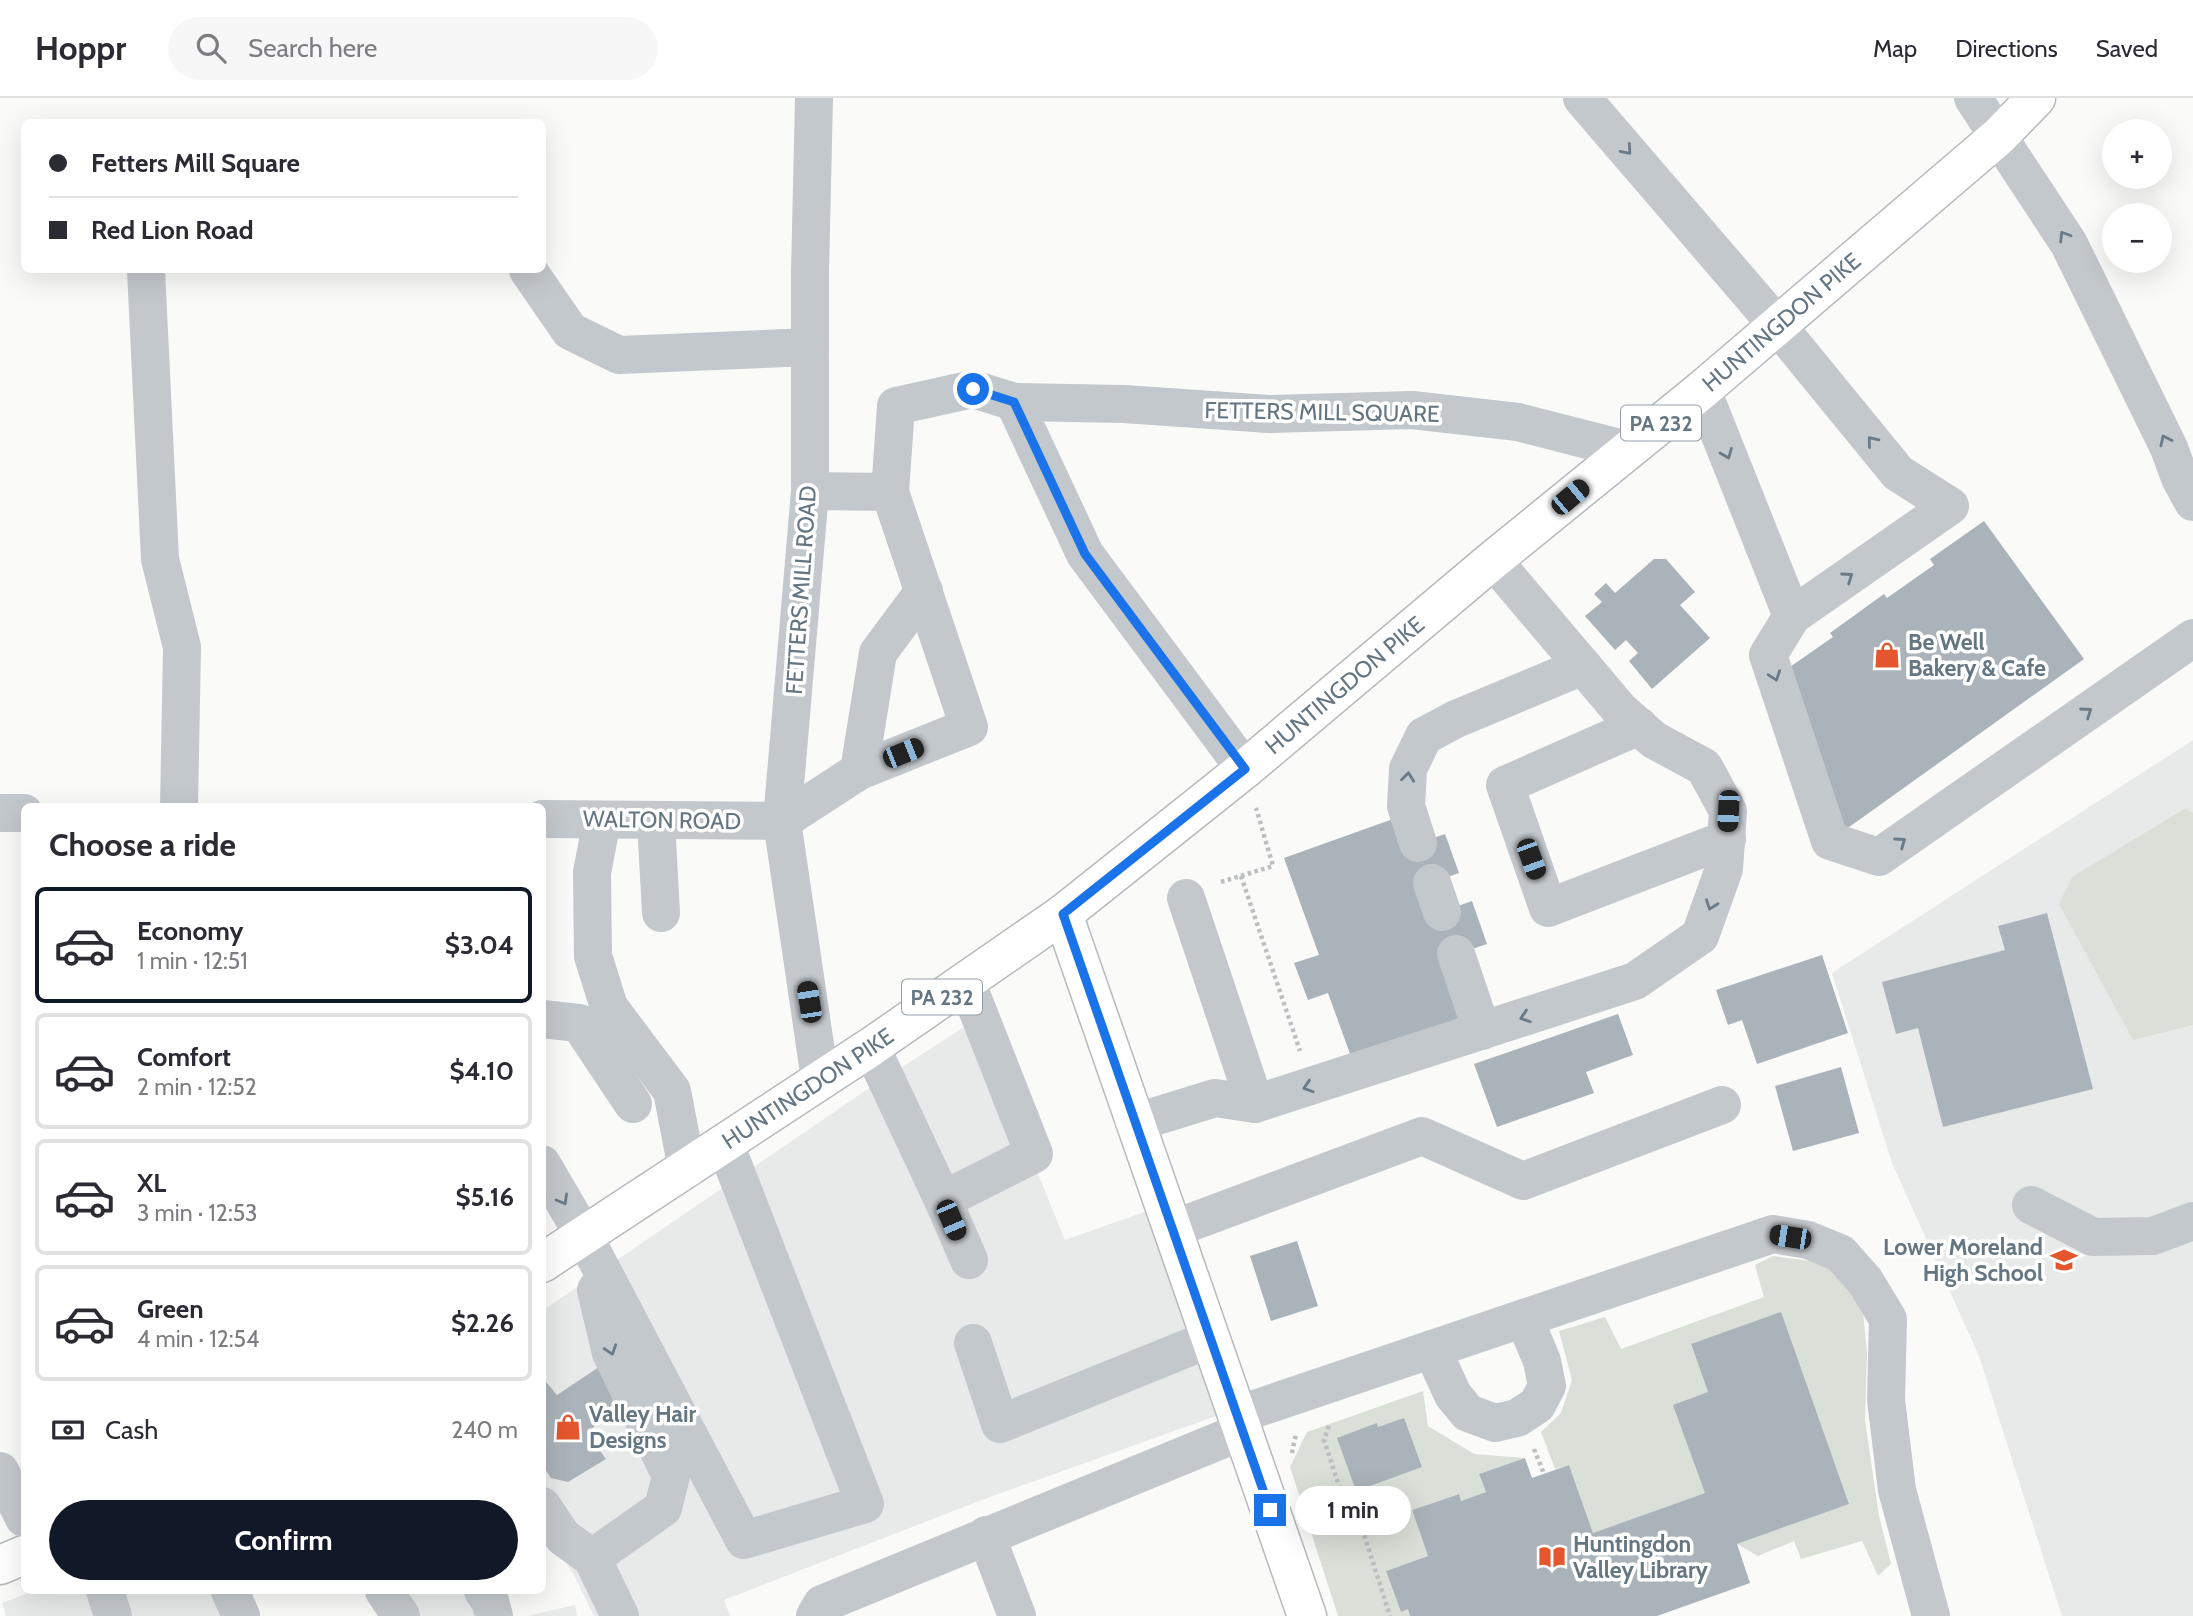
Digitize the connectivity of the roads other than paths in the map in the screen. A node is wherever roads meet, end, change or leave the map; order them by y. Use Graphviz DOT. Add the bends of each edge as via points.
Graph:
graph roads {
  1 [pos="814,98"];
  2 [pos="1582,98"];
  3 [pos="1973,98"];
  4 [pos="2036,98"];
  5 [pos="1998,136"];
  6 [pos="146,273"];
  7 [pos="530,273"];
  8 [pos="1777,325"];
  9 [pos="810,348"];
  10 [pos="1702,390"];
  11 [pos="1014,402"];
  12 [pos="1627,450"];
  13 [pos="810,491"];
  14 [pos="890,492"];
  15 [pos="2193,502"];
  16 [pos="1493,560"];
  17 [pos="924,591"];
  18 [pos="1792,616"];
  19 [pos="2193,638"];
  20 [pos="1583,666"];
  21 [pos="1639,726"];
  22 [pos="1245,769"];
  23 [pos="859,771"];
  24 [pos="179,803"];
  25 [pos="0,813"];
  26 [pos="21,813"];
  27 [pos="546,819"];
  28 [pos="602,820"];
  29 [pos="656,821"];
  30 [pos="782,821"];
  31 [pos="1727,839"];
  32 [pos="1418,843"];
  33 [pos="1203,890"];
  34 [pos="661,913"];
  35 [pos="1063,914"];
  36 [pos="1456,954"];
  37 [pos="965,981"];
  38 [pos="546,1019"];
  39 [pos="1482,1031"];
  40 [pos="870,1047"];
  41 [pos="820,1079"];
  42 [pos="633,1104"];
  43 [pos="1255,1104"];
  44 [pos="1722,1105"];
  45 [pos="1135,1123"];
  46 [pos="725,1144"];
  47 [pos="687,1169"];
  48 [pos="546,1171"];
  49 [pos="943,1200"];
  50 [pos="2031,1205"];
  51 [pos="2193,1221"];
  52 [pos="1172,1229"];
  53 [pos="584,1236"];
  54 [pos="546,1260"];
  55 [pos="968,1260"];
  56 [pos="1524,1318"];
  57 [pos="1210,1339"];
  58 [pos="973,1343"];
  59 [pos="1432,1349"];
  60 [pos="1240,1423"];
  61 [pos="0,1471"];
  62 [pos="21,1512"];
  63 [pos="546,1512"];
  64 [pos="986,1535"];
  65 [pos="21,1556"];
  66 [pos="592,1558"];
  67 [pos="0,1565"];
  68 [pos="106,1594"];
  69 [pos="231,1594"];
  70 [pos="386,1594"];
  71 [pos="485,1594"];
  72 [pos="113,1616"];
  73 [pos="241,1616"];
  74 [pos="401,1616"];
  75 [pos="494,1616"];
  76 [pos="620,1616"];
  77 [pos="814,1616"];
  78 [pos="1017,1616"];
  79 [pos="1307,1616"];
  80 [pos="1931,1616"];
  1 -- 9 [label="street, FETTERS MILL ROAD"];
  2 -- 8 [label="street, one-way"];
  3 -- 5 [label="street"];
  4 -- 5 [label="main road, HUNTINGDON PIKE / PA 232"];
  5 -- 8 [label="main road, HUNTINGDON PIKE / PA 232"];
  15 -- 5 [label="street, one-way" via="2069,244"];
  6 -- 24 [label="street" via="160,559 182,648"];
  7 -- 9 [label="street" via="570,331 619,355"];
  8 -- 10 [label="main road, HUNTINGDON PIKE / PA 232"];
  18 -- 8 [label="street, one-way" via="1950,506 1898,473"];
  9 -- 13 [label="street, FETTERS MILL ROAD"];
  10 -- 12 [label="main road, HUNTINGDON PIKE / PA 232"];
  10 -- 18 [label="street, one-way"];
  11 -- 12 [label="street, FETTERS MILL SQUARE" via="1269,414 1412,411 1518,422"];
  11 -- 14 [label="street, FETTERS MILL SQUARE" via="973,389 896,406"];
  11 -- 22 [label="street" via="1085,554"];
  12 -- 16 [label="main road, HUNTINGDON PIKE / PA 232"];
  13 -- 14 [label="street"];
  13 -- 30 [label="street, FETTERS MILL ROAD"];
  14 -- 17 [label="street"];
  16 -- 20 [label="street"];
  16 -- 22 [label="main road, HUNTINGDON PIKE / PA 232"];
  17 -- 23 [label="street" via="878,653"];
  17 -- 23 [label="street" via="969,727"];
  18 -- 19 [label="street, one-way" via="1768,655 1830,841 1879,857"];
  20 -- 21 [label="street"];
  32 -- 20 [label="street, one-way" via="1406,806 1408,769 1424,736"];
  21 -- 31 [label="street" via="1654,740 1704,767 1728,811"];
  21 -- 31 [label="street" via="1505,785 1548,908"];
  22 -- 35 [label="main road, HUNTINGDON PIKE / PA 232"];
  23 -- 30 [label="street"];
  25 -- 26 [label="street"];
  27 -- 28 [label="street, WALTON ROAD"];
  28 -- 29 [label="street, WALTON ROAD"];
  28 -- 47 [label="street" via="592,873 593,956 609,1007 672,1091"];
  29 -- 30 [label="street, WALTON ROAD"];
  29 -- 34 [label="street"];
  30 -- 41 [label="street, FETTERS MILL ROAD"];
  31 -- 39 [label="street, one-way" via="1724,869 1700,936 1635,981"];
  33 -- 43 [label="street"];
  35 -- 37 [label="main road, HUNTINGDON PIKE / PA 232"];
  35 -- 45 [label="main road"];
  36 -- 39 [label="street"];
  37 -- 40 [label="main road, HUNTINGDON PIKE / PA 232"];
  37 -- 49 [label="street" via="1034,1154"];
  38 -- 42 [label="street" via="579,1023"];
  39 -- 43 [label="street, one-way"];
  40 -- 41 [label="main road, HUNTINGDON PIKE / PA 232"];
  40 -- 49 [label="street"];
  41 -- 46 [label="main road, HUNTINGDON PIKE / PA 232"];
  43 -- 45 [label="street" via="1214,1098"];
  44 -- 52 [label="street" via="1523,1181 1422,1136"];
  45 -- 52 [label="main road"];
  46 -- 47 [label="main road, HUNTINGDON PIKE / PA 232"];
  46 -- 53 [label="street" via="865,1504 744,1539"];
  47 -- 53 [label="main road, HUNTINGDON PIKE / PA 232"];
  48 -- 53 [label="street, one-way"];
  49 -- 55 [label="street"];
  50 -- 51 [label="street" via="2093,1237 2153,1236"];
  52 -- 57 [label="main road"];
  53 -- 54 [label="main road, HUNTINGDON PIKE / PA 232"];
  53 -- 66 [label="street, one-way" via="611,1353 671,1476 663,1508"];
  56 -- 59 [label="street"];
  56 -- 59 [label="street" via="1547,1385 1537,1405 1517,1418 1495,1423 1468,1413 1452,1395"];
  56 -- 80 [label="street" via="1773,1234 1808,1240 1840,1253 1888,1319 1886,1401 1897,1490"];
  57 -- 58 [label="street" via="1000,1424"];
  57 -- 60 [label="main road"];
  59 -- 60 [label="street"];
  60 -- 64 [label="street"];
  60 -- 79 [label="main road"];
  61 -- 62 [label="street"];
  63 -- 66 [label="street" via="563,1537"];
  64 -- 77 [label="street" via="822,1604"];
  64 -- 78 [label="street"];
  65 -- 67 [label="main road"];
  66 -- 76 [label="street"];
  68 -- 72 [label="street"];
  69 -- 73 [label="street"];
  70 -- 74 [label="street"];
  71 -- 75 [label="street"];
}
